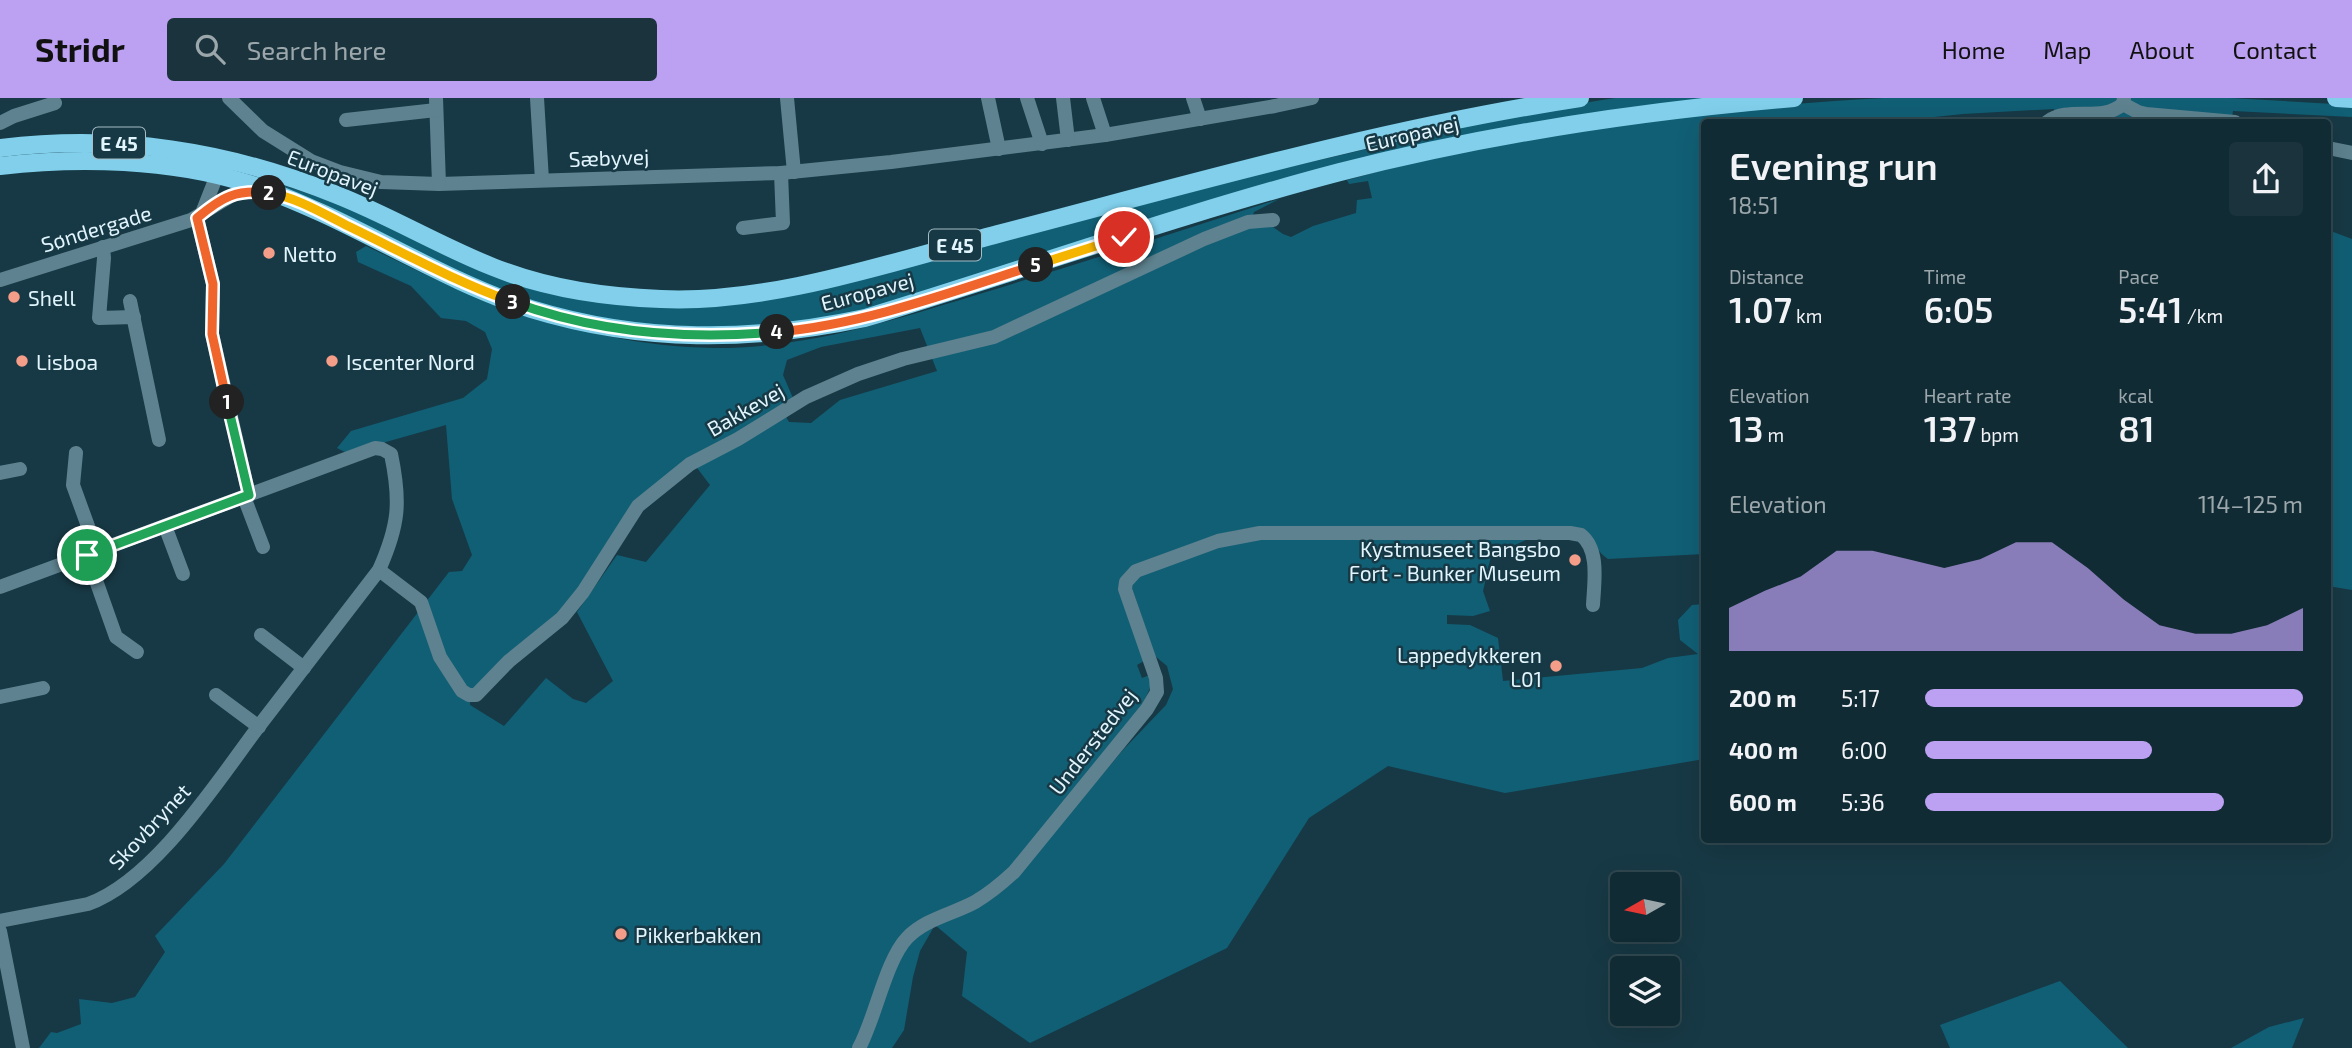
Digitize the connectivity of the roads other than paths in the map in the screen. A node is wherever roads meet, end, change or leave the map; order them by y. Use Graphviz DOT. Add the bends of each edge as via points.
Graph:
graph roads {
  1 [pos="229,98"];
  2 [pos="537,98"];
  3 [pos="787,98"];
  4 [pos="795,98"];
  5 [pos="988,98"];
  6 [pos="1027,98"];
  7 [pos="1063,98"];
  8 [pos="1093,98"];
  9 [pos="1194,98"];
  10 [pos="1312,98"];
  11 [pos="1580,98"];
  12 [pos="1794,98"];
  13 [pos="2336,98"];
  14 [pos="2352,99"];
  15 [pos="2123,101"];
  16 [pos="55,103"];
  17 [pos="436,104"];
  18 [pos="1200,119"];
  19 [pos="2053,119"];
  20 [pos="2202,119"];
  21 [pos="346,120"];
  22 [pos="0,124"];
  23 [pos="1105,135"];
  24 [pos="1068,140"];
  25 [pos="1042,144"];
  26 [pos="0,148"];
  27 [pos="999,149"];
  28 [pos="2331,149"];
  29 [pos="2352,153"];
  30 [pos="0,166"];
  31 [pos="225,168"];
  32 [pos="792,172"];
  33 [pos="542,180"];
  34 [pos="439,184"];
  35 [pos="278,195"];
  36 [pos="204,213"];
  37 [pos="1273,220"];
  38 [pos="743,228"];
  39 [pos="103,247"];
  40 [pos="0,280"];
  41 [pos="131,301"];
  42 [pos="134,317"];
  43 [pos="159,440"];
  44 [pos="76,453"];
  45 [pos="20,469"];
  46 [pos="0,473"];
  47 [pos="246,496"];
  48 [pos="164,526"];
  49 [pos="263,547"];
  50 [pos="92,553"];
  51 [pos="379,570"];
  52 [pos="183,574"];
  53 [pos="0,587"];
  54 [pos="1593,605"];
  55 [pos="261,635"];
  56 [pos="137,652"];
  57 [pos="304,668"];
  58 [pos="43,688"];
  59 [pos="216,695"];
  60 [pos="0,697"];
  61 [pos="259,727"];
  62 [pos="0,921"];
  63 [pos="0,931"];
  64 [pos="23,1048"];
  65 [pos="859,1048"];
  1 -- 34 [label="street, Sæbyvej" via="263,131 311,161 381,182"];
  2 -- 33 [label="street"];
  3 -- 32 [label="street"];
  4 -- 32 [label="street"];
  5 -- 27 [label="street"];
  6 -- 25 [label="street"];
  7 -- 24 [label="street"];
  8 -- 23 [label="street"];
  9 -- 18 [label="street"];
  10 -- 18 [label="street, Sæbyvej"];
  11 -- 31 [label="main road, Europavej / E 45" via="1336,146 799,286 707,299 628,297 536,281 495,268 339,196"];
  12 -- 35 [label="main road, Europavej / E 45" via="1576,124 1458,145 1269,192 865,318 751,335 615,328 530,308"];
  13 -- 14 [label="main road"];
  15 -- 19 [label="street" via="2111,112"];
  15 -- 20 [label="street" via="2146,114"];
  16 -- 22 [label="street"];
  17 -- 21 [label="street"];
  17 -- 34 [label="street"];
  18 -- 23 [label="street, Sæbyvej"];
  23 -- 24 [label="street, Sæbyvej"];
  24 -- 25 [label="street, Sæbyvej"];
  25 -- 27 [label="street, Sæbyvej"];
  26 -- 31 [label="main road, Europavej / E 45" via="127,143 173,148"];
  27 -- 32 [label="street, Sæbyvej"];
  28 -- 29 [label="street"];
  30 -- 31 [label="main road, Europavej / E 45" via="95,160"];
  31 -- 35 [label="main road, Europavej / E 45"];
  31 -- 36 [label="street"];
  32 -- 33 [label="street, Sæbyvej"];
  32 -- 38 [label="street" via="783,223"];
  33 -- 34 [label="street, Sæbyvej"];
  35 -- 36 [label="street, Søndergade" via="239,192"];
  36 -- 39 [label="street, Søndergade"];
  36 -- 47 [label="street" via="213,284 212,334"];
  37 -- 51 [label="street, Bakkevej" via="1248,222 1203,239 994,337 858,374 806,397 690,464 638,506 562,618 476,695 462,691 440,657 421,602"];
  39 -- 40 [label="street, Søndergade"];
  39 -- 42 [label="street" via="99,318"];
  41 -- 42 [label="street"];
  42 -- 43 [label="street"];
  44 -- 50 [label="street" via="73,485"];
  45 -- 46 [label="street"];
  47 -- 48 [label="street"];
  47 -- 49 [label="street"];
  47 -- 51 [label="street, Skovbrynet" via="375,449 391,454 398,514"];
  48 -- 50 [label="street"];
  48 -- 52 [label="street"];
  50 -- 53 [label="street"];
  50 -- 56 [label="street" via="116,638"];
  51 -- 57 [label="street, Skovbrynet"];
  54 -- 65 [label="street, Understedvej" via="1591,548 1581,535 1570,533 1260,533 1218,541 1136,571 1125,589 1157,692 1014,872 994,890 920,927 906,939"];
  55 -- 57 [label="street"];
  57 -- 61 [label="street, Skovbrynet"];
  58 -- 60 [label="street"];
  59 -- 61 [label="street"];
  61 -- 62 [label="street, Skovbrynet" via="182,827 116,891 88,904"];
  63 -- 64 [label="street"];
}
